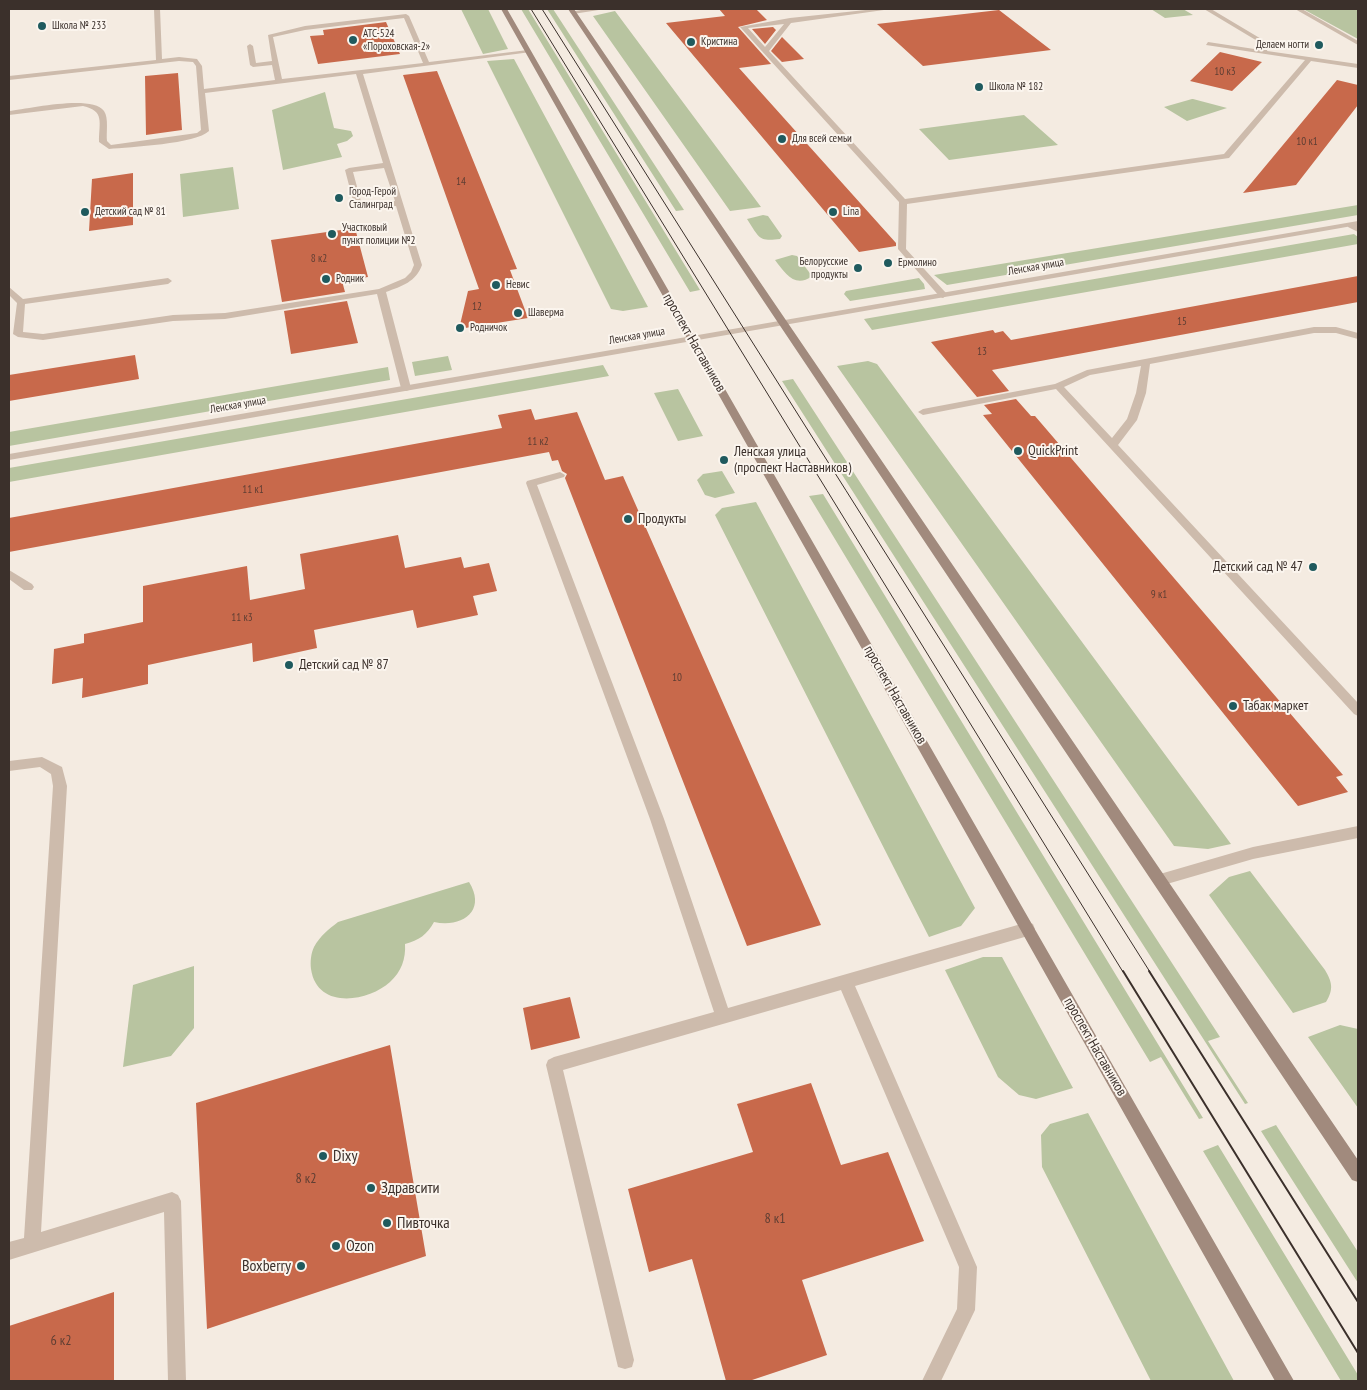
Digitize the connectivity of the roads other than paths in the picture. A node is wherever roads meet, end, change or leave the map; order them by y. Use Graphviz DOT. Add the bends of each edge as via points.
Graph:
graph roads {
  1 [pos="157,9"];
  2 [pos="504,9"];
  3 [pos="602,9"];
  4 [pos="888,9"];
  5 [pos="1207,9"];
  6 [pos="1298,9"];
  7 [pos="572,10"];
  8 [pos="790,20"];
  9 [pos="1358,43"];
  10 [pos="1208,44"];
  11 [pos="250,46"];
  12 [pos="528,52"];
  13 [pos="765,52"];
  14 [pos="1263,52"];
  15 [pos="1309,59"];
  16 [pos="159,61"];
  17 [pos="275,62"];
  18 [pos="427,64"];
  19 [pos="1358,66"];
  20 [pos="359,72"];
  21 [pos="9,78"];
  22 [pos="279,82"];
  23 [pos="201,91"];
  24 [pos="9,113"];
  25 [pos="387,165"];
  26 [pos="399,202"];
  27 [pos="902,202"];
  28 [pos="1356,226"];
  29 [pos="168,281"];
  30 [pos="9,290"];
  31 [pos="381,291"];
  32 [pos="943,295"];
  33 [pos="21,302"];
  34 [pos="784,323"];
  35 [pos="1358,336"];
  36 [pos="692,339"];
  37 [pos="1146,362"];
  38 [pos="1058,386"];
  39 [pos="406,388"];
  40 [pos="924,412"];
  41 [pos="1112,445"];
  42 [pos="9,457"];
  43 [pos="560,475"];
  44 [pos="9,574"];
  45 [pos="28,587"];
  46 [pos="1358,711"];
  47 [pos="9,766"];
  48 [pos="1356,835"];
  49 [pos="1160,880"];
  50 [pos="1028,929"];
  51 [pos="845,981"];
  52 [pos="724,1017"];
  53 [pos="1358,1174"];
  54 [pos="32,1244"];
  55 [pos="9,1251"];
  56 [pos="625,1360"];
  57 [pos="177,1381"];
  58 [pos="931,1381"];
  59 [pos="1286,1381"];
  1 -- 16 [label="street"];
  2 -- 12 [label="main road, проспект Наставников"];
  3 -- 7 [label="street"];
  4 -- 8 [label="street"];
  5 -- 14 [label="street" via="1261,41 1266,47"];
  6 -- 9 [label="street"];
  7 -- 34 [label="main road"];
  8 -- 13 [label="street"];
  8 -- 13 [label="street" via="743,27"];
  10 -- 14 [label="street"];
  11 -- 17 [label="street" via="253,65"];
  12 -- 18 [label="street"];
  12 -- 36 [label="main road, проспект Наставников"];
  13 -- 27 [label="street"];
  14 -- 15 [label="street"];
  15 -- 19 [label="street"];
  15 -- 27 [label="street" via="1226,156"];
  16 -- 21 [label="street"];
  16 -- 23 [label="street" via="195,60 199,66"];
  17 -- 18 [label="street" via="270,36 305,28 406,16"];
  17 -- 22 [label="street"];
  18 -- 20 [label="street"];
  20 -- 22 [label="street"];
  20 -- 25 [label="street"];
  22 -- 23 [label="street"];
  23 -- 24 [label="street" via="205,131 200,135 109,147 103,142 102,113 97,107 83,104"];
  25 -- 26 [label="street"];
  25 -- 26 [label="street" via="349,170 360,208"];
  26 -- 31 [label="street" via="418,265 408,280"];
  27 -- 32 [label="street" via="902,249"];
  28 -- 32 [label="street, Ленская улица"];
  29 -- 33 [label="street"];
  30 -- 33 [label="street"];
  31 -- 33 [label="street" via="225,316 173,318 43,337 18,334"];
  31 -- 39 [label="street"];
  32 -- 34 [label="street, Ленская улица"];
  34 -- 36 [label="street, Ленская улица"];
  34 -- 49 [label="main road"];
  35 -- 37 [label="street" via="1336,330 1314,330"];
  36 -- 39 [label="street, Ленская улица"];
  36 -- 50 [label="main road, проспект Наставников"];
  37 -- 38 [label="street" via="1087,373"];
  37 -- 41 [label="street" via="1142,393 1132,420"];
  38 -- 40 [label="street"];
  38 -- 41 [label="street"];
  39 -- 42 [label="street, Ленская улица"];
  41 -- 46 [label="street"];
  43 -- 52 [label="street" via="532,483 657,819"];
  44 -- 45 [label="street"];
  47 -- 54 [label="street" via="42,762 57,771 60,786"];
  48 -- 49 [label="street" via="1253,853"];
  49 -- 53 [label="main road"];
  50 -- 51 [label="street"];
  50 -- 59 [label="main road, проспект Наставников"];
  51 -- 52 [label="street"];
  51 -- 58 [label="street" via="968,1267 966,1310"];
  52 -- 56 [label="street" via="554,1065"];
  54 -- 55 [label="street"];
  54 -- 57 [label="street" via="172,1201"];
}
